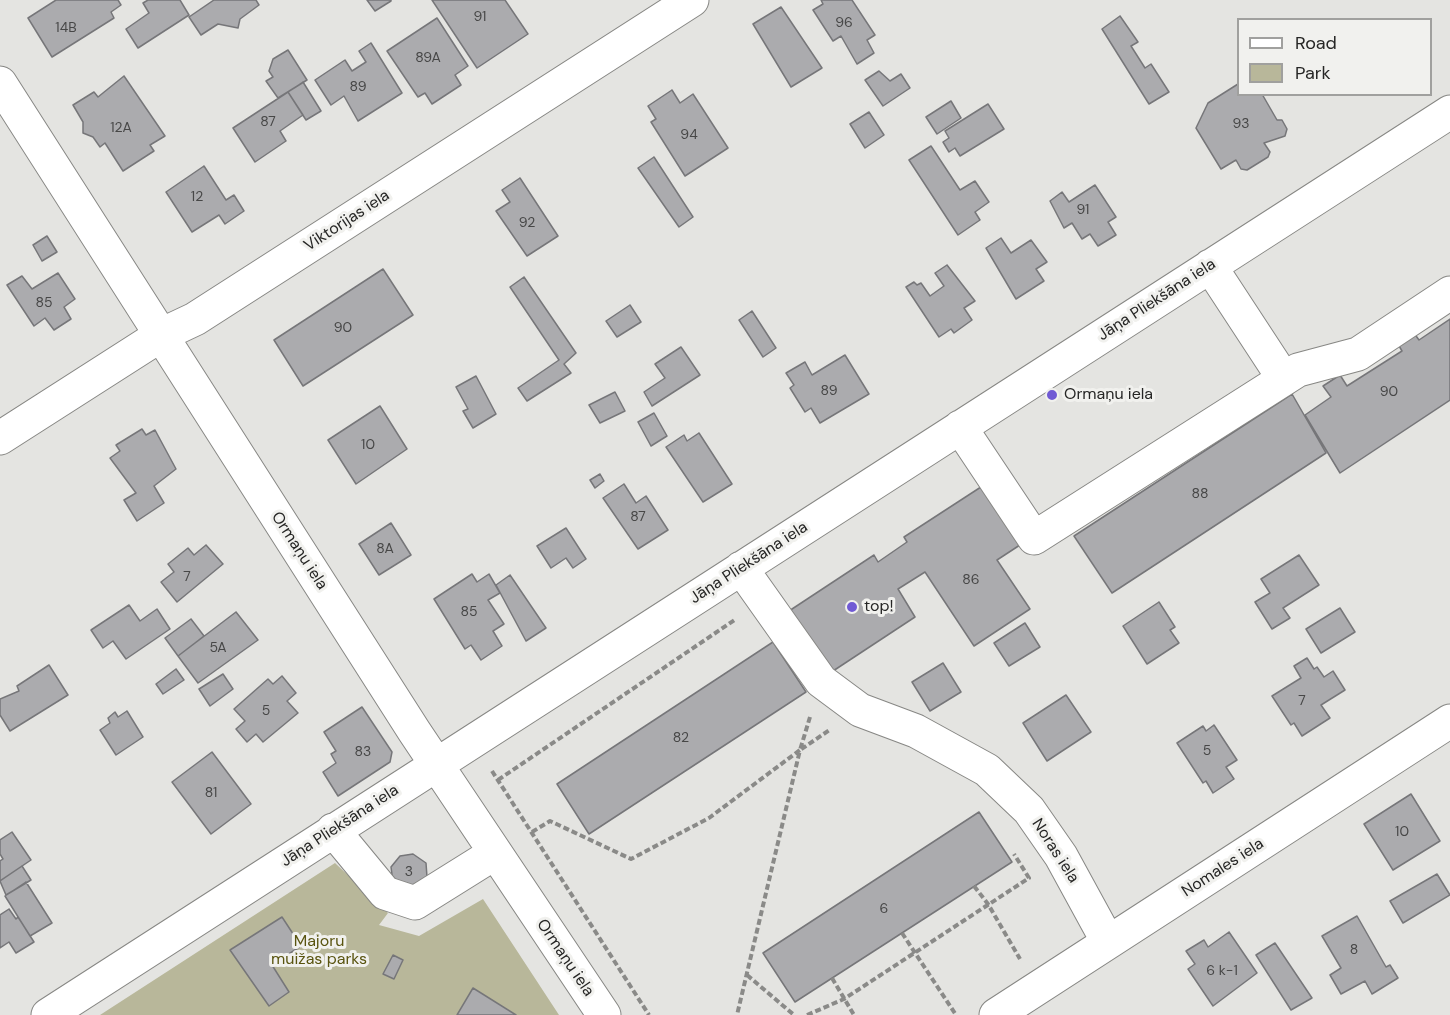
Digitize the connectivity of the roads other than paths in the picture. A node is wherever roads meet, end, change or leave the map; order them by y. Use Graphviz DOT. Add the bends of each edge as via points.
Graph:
graph roads {
  1 [pos="692,0"];
  2 [pos="0,83"];
  3 [pos="1448,116"];
  4 [pos="1210,266"];
  5 [pos="1450,293"];
  6 [pos="161,335"];
  7 [pos="1284,379"];
  8 [pos="960,427"];
  9 [pos="0,438"];
  10 [pos="741,568"];
  11 [pos="1450,722"];
  12 [pos="436,764"];
  13 [pos="333,830"];
  14 [pos="495,853"];
  15 [pos="1108,942"];
  16 [pos="48,1015"];
  17 [pos="604,1015"];
  18 [pos="996,1015"];
  1 -- 6 [label="street, Viktorijas iela" via="195,319"];
  2 -- 6 [label="street, Ormaņu iela"];
  3 -- 4 [label="street, Jāņa Pliekšāna iela"];
  4 -- 7 [label="street"];
  4 -- 8 [label="street, Jāņa Pliekšāna iela"];
  5 -- 7 [label="street" via="1358,354 1298,370"];
  6 -- 9 [label="street, Viktorijas iela"];
  6 -- 12 [label="street, Ormaņu iela"];
  7 -- 8 [label="street" via="1034,538"];
  8 -- 10 [label="street, Jāņa Pliekšāna iela"];
  10 -- 12 [label="street, Jāņa Pliekšāna iela"];
  10 -- 15 [label="street, Noras iela" via="821,681 860,710 916,731 987,770 1029,810 1061,856"];
  11 -- 15 [label="street, Nomales iela"];
  12 -- 13 [label="street, Jāņa Pliekšāna iela"];
  12 -- 14 [label="street, Ormaņu iela"];
  13 -- 14 [label="street" via="385,893 415,903"];
  13 -- 16 [label="street, Jāņa Pliekšāna iela"];
  14 -- 17 [label="street, Ormaņu iela"];
  15 -- 18 [label="street, Nomales iela"];
}
